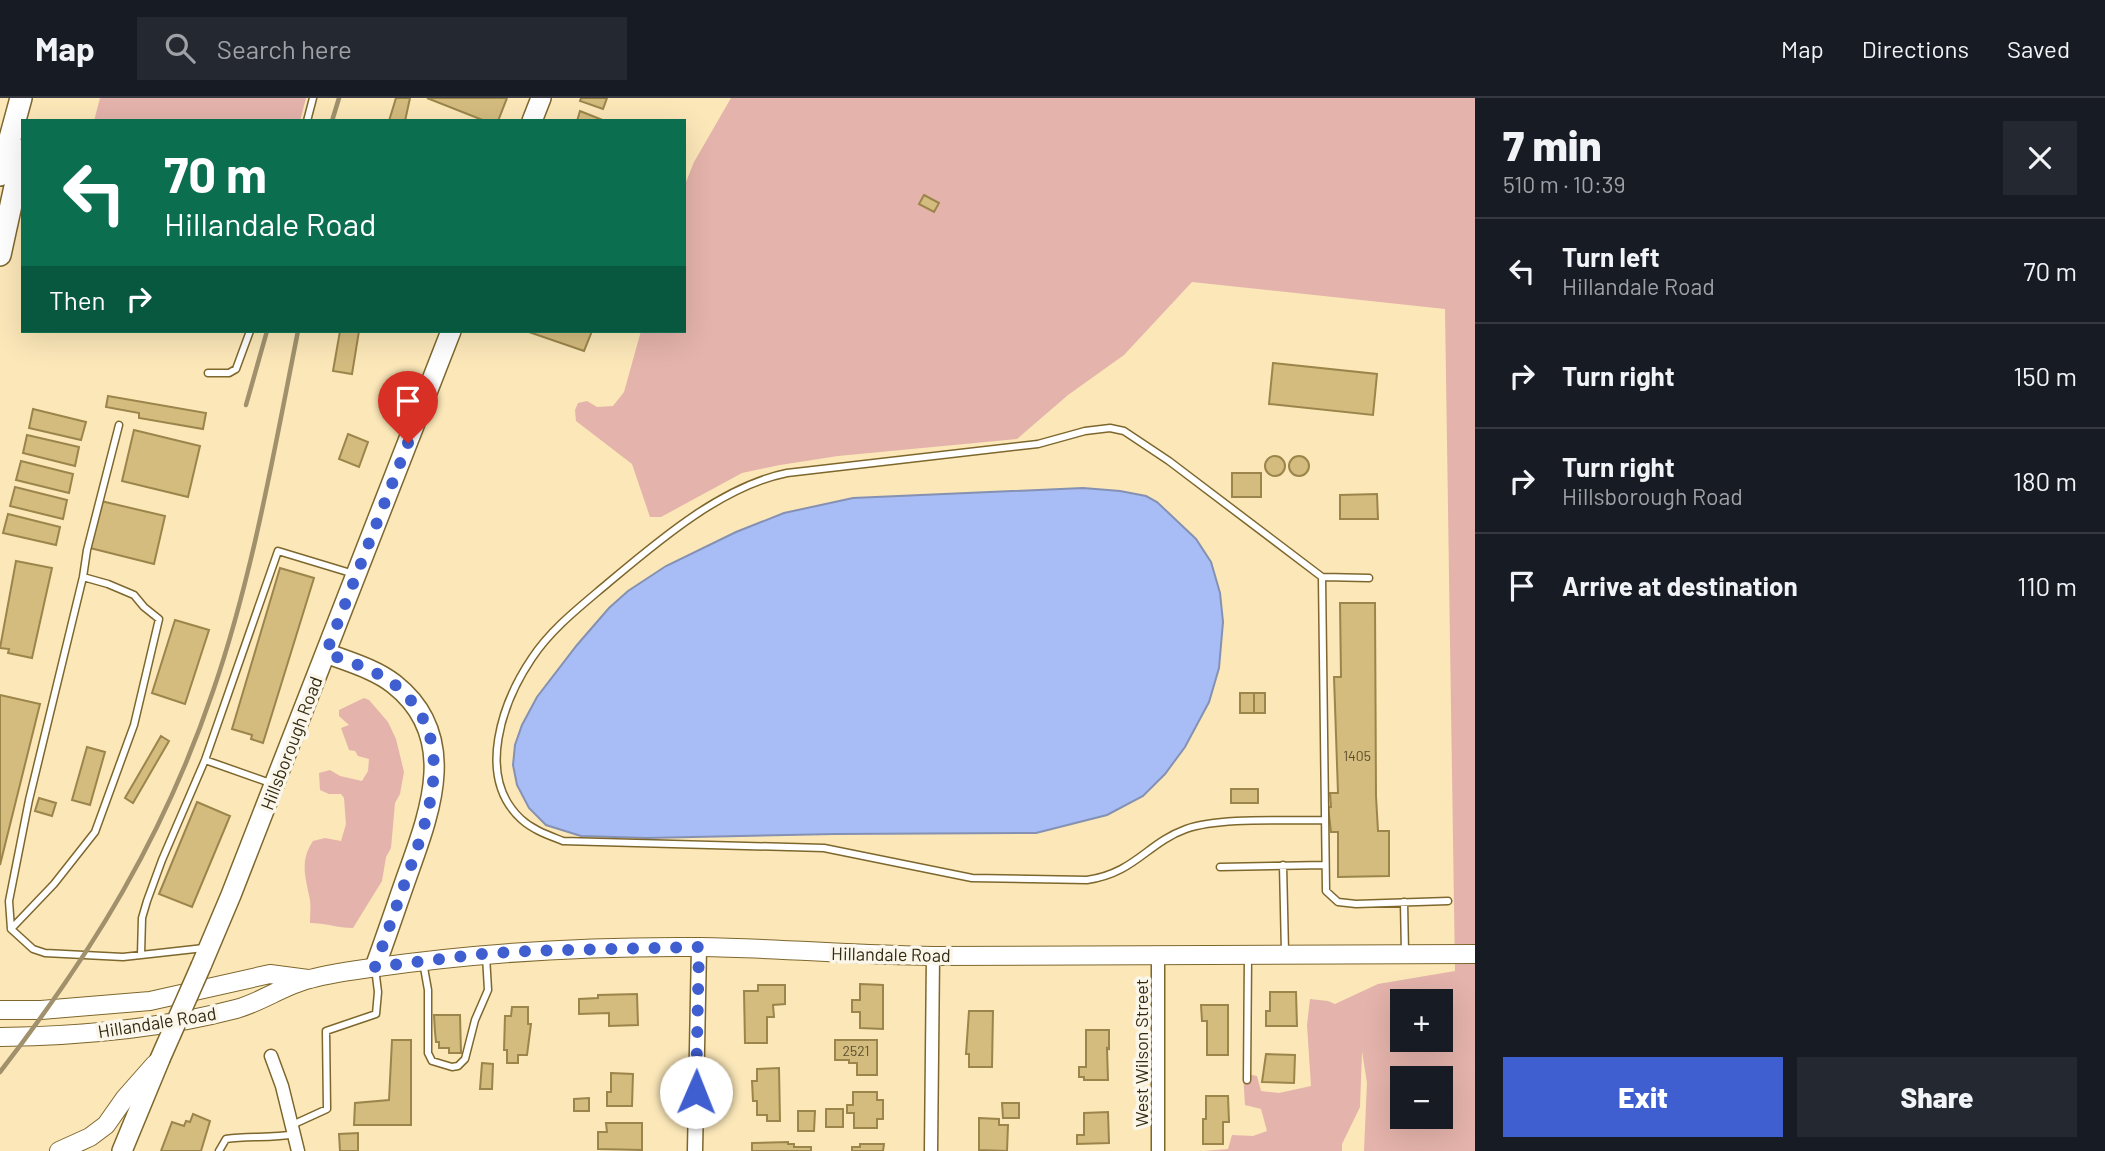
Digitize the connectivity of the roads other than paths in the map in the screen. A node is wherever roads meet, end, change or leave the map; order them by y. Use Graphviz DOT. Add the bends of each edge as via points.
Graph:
graph roads {
  1 [pos="21,98"];
  2 [pos="34,98"];
  3 [pos="313,98"];
  4 [pos="541,98"];
  5 [pos="29,119"];
  6 [pos="308,119"];
  7 [pos="533,119"];
  8 [pos="21,159"];
  9 [pos="0,175"];
  10 [pos="0,255"];
  11 [pos="249,333"];
  12 [pos="450,333"];
  13 [pos="208,373"];
  14 [pos="119,425"];
  15 [pos="356,575"];
  16 [pos="83,577"];
  17 [pos="1322,577"];
  18 [pos="1369,578"];
  19 [pos="326,653"];
  20 [pos="205,760"];
  21 [pos="275,785"];
  22 [pos="1325,820"];
  23 [pos="1283,865"];
  24 [pos="1325,865"];
  25 [pos="1220,866"];
  26 [pos="1448,901"];
  27 [pos="1404,902"];
  28 [pos="11,929"];
  29 [pos="699,947"];
  30 [pos="486,954"];
  31 [pos="1248,954"];
  32 [pos="1285,954"];
  33 [pos="1405,954"];
  34 [pos="1475,954"];
  35 [pos="142,955"];
  36 [pos="1158,955"];
  37 [pos="933,956"];
  38 [pos="205,957"];
  39 [pos="422,961"];
  40 [pos="375,967"];
  41 [pos="309,979"];
  42 [pos="0,1010"];
  43 [pos="0,1037"];
  44 [pos="271,1056"];
  45 [pos="160,1059"];
  46 [pos="1247,1080"];
  47 [pos="293,1130"];
  48 [pos="59,1151"];
  49 [pos="122,1151"];
  50 [pos="219,1151"];
  51 [pos="298,1151"];
  52 [pos="695,1151"];
  53 [pos="932,1151"];
  54 [pos="1158,1151"];
  1 -- 9 [label="highway"];
  2 -- 5 [label="highway"];
  3 -- 6 [label="lane"];
  4 -- 7 [label="main road"];
  8 -- 10 [label="highway"];
  11 -- 13 [label="lane" via="236,369"];
  12 -- 15 [label="main road, Hillsborough Road"];
  14 -- 16 [label="lane"];
  15 -- 19 [label="main road, Hillsborough Road"];
  15 -- 20 [label="lane" via="278,551"];
  16 -- 28 [label="lane" via="29,800 9,901"];
  16 -- 28 [label="lane" via="134,595 159,619 134,725 95,832"];
  17 -- 18 [label="lane"];
  17 -- 22 [label="lane"];
  17 -- 22 [label="lane" via="1168,461 1124,431 1110,428 1038,444 768,477 679,526 557,627 511,695 497,753 498,779 519,817 563,841 824,848 972,878 1087,880 1120,872 1185,829 1212,823"];
  19 -- 21 [label="main road, Hillsborough Road"];
  19 -- 40 [label="main road" via="367,669 400,689 418,710 433,749 430,806"];
  20 -- 21 [label="lane"];
  20 -- 35 [label="lane" via="147,901"];
  21 -- 38 [label="main road, Hillsborough Road"];
  22 -- 24 [label="lane"];
  23 -- 24 [label="lane"];
  23 -- 25 [label="lane"];
  23 -- 32 [label="lane"];
  24 -- 27 [label="lane" via="1326,891 1338,902"];
  26 -- 27 [label="lane"];
  27 -- 33 [label="lane"];
  28 -- 35 [label="lane" via="33,949 45,953"];
  29 -- 30 [label="main road, Hillandale Road"];
  29 -- 37 [label="main road, Hillandale Road"];
  29 -- 52 [label="street"];
  30 -- 39 [label="main road, Hillandale Road"];
  30 -- 39 [label="lane" via="488,990 466,1059 458,1066 432,1061 428,1053 428,990"];
  31 -- 32 [label="main road, Hillandale Road"];
  31 -- 36 [label="main road, Hillandale Road"];
  31 -- 46 [label="lane"];
  32 -- 33 [label="main road, Hillandale Road"];
  33 -- 34 [label="main road, Hillandale Road"];
  35 -- 38 [label="lane"];
  36 -- 37 [label="main road, Hillandale Road"];
  36 -- 54 [label="street, West Wilson Street"];
  37 -- 53 [label="street"];
  38 -- 45 [label="main road, Hillsborough Road, bridge"];
  39 -- 40 [label="main road, Hillandale Road"];
  40 -- 41 [label="main road, Hillandale Road"];
  40 -- 47 [label="lane" via="376,1014 326,1031 327,1109"];
  41 -- 42 [label="main road, Hillandale Road" via="270,974 150,1001"];
  41 -- 43 [label="main road, Hillandale Road" via="239,1008 181,1022 43,1037"];
  44 -- 47 [label="street"];
  45 -- 48 [label="main road" via="106,1125"];
  45 -- 49 [label="main road, Hillsborough Road"];
  47 -- 50 [label="lane" via="275,1139 226,1139"];
  47 -- 51 [label="street"];
}
